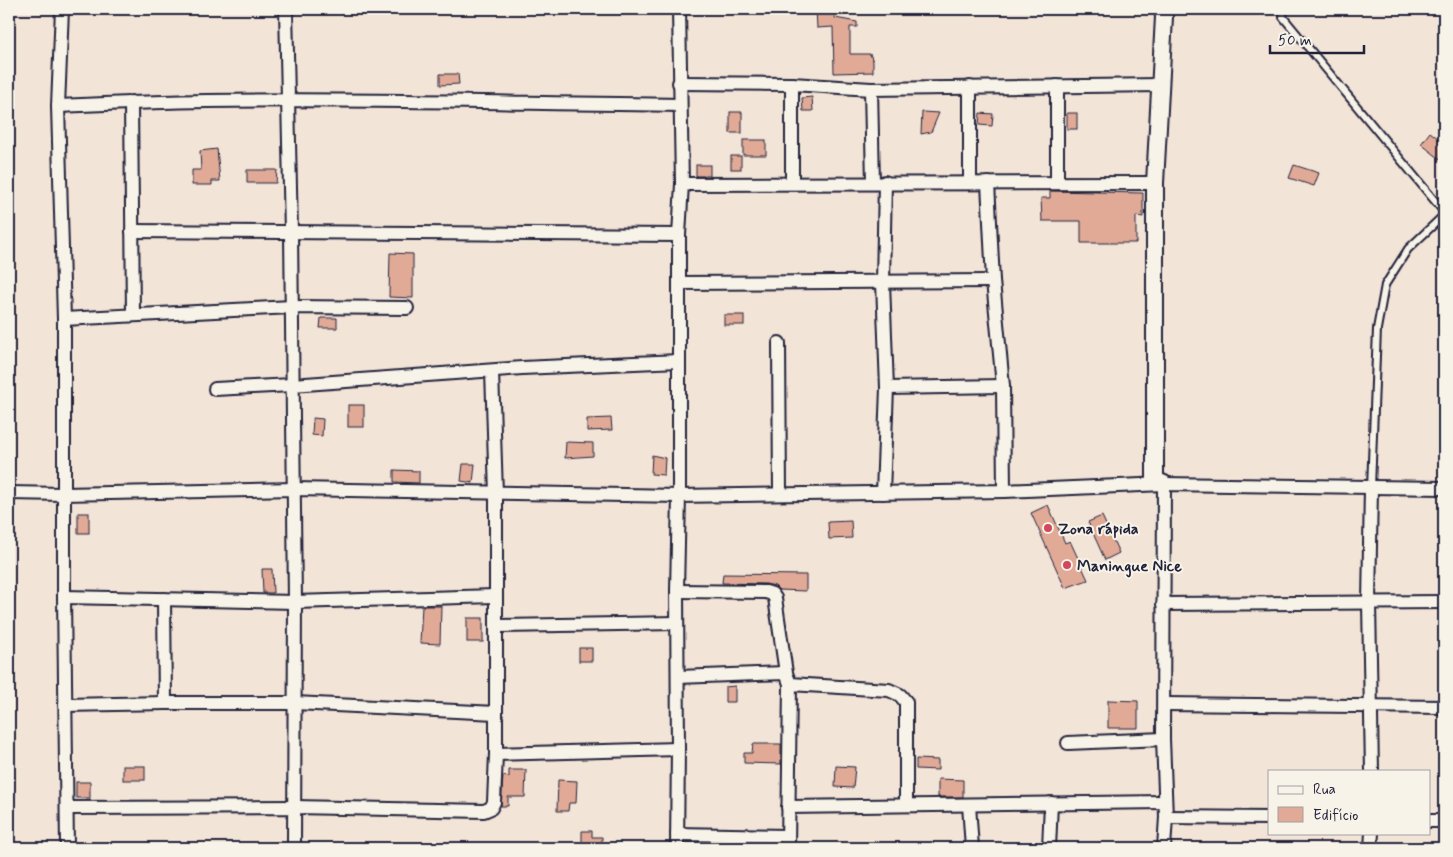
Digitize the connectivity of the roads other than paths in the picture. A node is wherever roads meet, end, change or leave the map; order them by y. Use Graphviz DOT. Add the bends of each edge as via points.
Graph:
graph roads {
  1 [pos="62,9"];
  2 [pos="286,9"];
  3 [pos="679,9"];
  4 [pos="1163,9"];
  5 [pos="1284,9"];
  6 [pos="679,84"];
  7 [pos="792,84"];
  8 [pos="1161,85"];
  9 [pos="1057,86"];
  10 [pos="970,87"];
  11 [pos="871,89"];
  12 [pos="287,100"];
  13 [pos="131,102"];
  14 [pos="680,105"];
  15 [pos="58,106"];
  16 [pos="879,182"];
  17 [pos="970,182"];
  18 [pos="792,183"];
  19 [pos="988,183"];
  20 [pos="1057,183"];
  21 [pos="1155,183"];
  22 [pos="682,184"];
  23 [pos="1444,214"];
  24 [pos="132,231"];
  25 [pos="291,232"];
  26 [pos="679,235"];
  27 [pos="993,282"];
  28 [pos="679,283"];
  29 [pos="884,283"];
  30 [pos="292,307"];
  31 [pos="407,308"];
  32 [pos="133,314"];
  33 [pos="64,319"];
  34 [pos="779,342"];
  35 [pos="679,361"];
  36 [pos="492,371"];
  37 [pos="292,385"];
  38 [pos="1003,386"];
  39 [pos="887,388"];
  40 [pos="215,389"];
  41 [pos="1164,484"];
  42 [pos="1371,488"];
  43 [pos="1444,488"];
  44 [pos="294,489"];
  45 [pos="1004,491"];
  46 [pos="9,493"];
  47 [pos="883,493"];
  48 [pos="64,494"];
  49 [pos="496,494"];
  50 [pos="780,494"];
  51 [pos="679,496"];
  52 [pos="677,591"];
  53 [pos="495,596"];
  54 [pos="64,597"];
  55 [pos="164,599"];
  56 [pos="295,602"];
  57 [pos="1444,602"];
  58 [pos="1369,603"];
  59 [pos="1163,604"];
  60 [pos="677,623"];
  61 [pos="496,626"];
  62 [pos="678,677"];
  63 [pos="788,679"];
  64 [pos="166,703"];
  65 [pos="295,703"];
  66 [pos="1164,704"];
  67 [pos="65,705"];
  68 [pos="1371,707"];
  69 [pos="1444,707"];
  70 [pos="496,713"];
  71 [pos="1163,739"];
  72 [pos="1068,742"];
  73 [pos="678,749"];
  74 [pos="496,754"];
  75 [pos="1372,770"];
  76 [pos="1164,802"];
  77 [pos="1051,803"];
  78 [pos="906,805"];
  79 [pos="970,805"];
  80 [pos="295,807"];
  81 [pos="67,808"];
  82 [pos="788,808"];
  83 [pos="1166,817"];
  84 [pos="1268,818"];
  85 [pos="1430,820"];
  86 [pos="1444,821"];
  87 [pos="677,834"];
  88 [pos="1372,834"];
  89 [pos="788,842"];
  90 [pos="67,848"];
  91 [pos="294,848"];
  92 [pos="677,848"];
  93 [pos="972,848"];
  94 [pos="1050,848"];
  95 [pos="1164,848"];
  96 [pos="1371,848"];
  1 -- 15 [label="street"];
  2 -- 12 [label="street"];
  3 -- 6 [label="street"];
  4 -- 8 [label="street"];
  5 -- 23 [label="lane" via="1283,17"];
  6 -- 7 [label="street"];
  6 -- 14 [label="street"];
  7 -- 11 [label="street"];
  7 -- 18 [label="street"];
  8 -- 9 [label="street"];
  8 -- 21 [label="street"];
  9 -- 10 [label="street"];
  9 -- 20 [label="street"];
  10 -- 11 [label="street"];
  10 -- 17 [label="street"];
  11 -- 16 [label="street"];
  12 -- 13 [label="street"];
  12 -- 14 [label="street"];
  12 -- 25 [label="street"];
  13 -- 15 [label="street"];
  13 -- 24 [label="street"];
  14 -- 22 [label="street"];
  15 -- 33 [label="street"];
  16 -- 17 [label="street"];
  16 -- 18 [label="street"];
  16 -- 29 [label="street"];
  17 -- 19 [label="street"];
  18 -- 22 [label="street"];
  19 -- 20 [label="street"];
  19 -- 27 [label="street"];
  20 -- 21 [label="street"];
  21 -- 41 [label="street" via="1155,480"];
  22 -- 26 [label="street"];
  23 -- 42 [label="lane" via="1408,249 1385,285 1377,329"];
  24 -- 25 [label="street"];
  24 -- 32 [label="street"];
  25 -- 26 [label="street"];
  25 -- 30 [label="street"];
  26 -- 28 [label="street"];
  27 -- 29 [label="street"];
  27 -- 38 [label="street"];
  28 -- 29 [label="street"];
  28 -- 35 [label="street"];
  29 -- 39 [label="street"];
  30 -- 31 [label="street"];
  30 -- 32 [label="street"];
  30 -- 37 [label="street"];
  32 -- 33 [label="street"];
  33 -- 48 [label="street"];
  34 -- 50 [label="street"];
  35 -- 36 [label="street"];
  35 -- 51 [label="street"];
  36 -- 37 [label="street"];
  36 -- 49 [label="street"];
  37 -- 40 [label="street"];
  37 -- 44 [label="street"];
  38 -- 39 [label="street"];
  38 -- 45 [label="street"];
  39 -- 47 [label="street"];
  41 -- 42 [label="street"];
  41 -- 45 [label="street"];
  41 -- 59 [label="street"];
  42 -- 43 [label="street"];
  42 -- 58 [label="street"];
  44 -- 48 [label="street"];
  44 -- 49 [label="street"];
  44 -- 56 [label="street"];
  45 -- 47 [label="street"];
  46 -- 48 [label="street"];
  47 -- 50 [label="street"];
  48 -- 54 [label="street"];
  49 -- 51 [label="street"];
  49 -- 53 [label="street"];
  50 -- 51 [label="street"];
  51 -- 52 [label="street"];
  52 -- 60 [label="street"];
  52 -- 63 [label="street" via="772,594"];
  53 -- 56 [label="street"];
  53 -- 61 [label="street"];
  54 -- 55 [label="street"];
  54 -- 67 [label="street"];
  55 -- 56 [label="street"];
  55 -- 64 [label="street"];
  56 -- 65 [label="street"];
  57 -- 58 [label="street"];
  58 -- 59 [label="street"];
  58 -- 68 [label="street"];
  59 -- 66 [label="street"];
  60 -- 61 [label="street"];
  60 -- 62 [label="street"];
  61 -- 70 [label="street"];
  62 -- 63 [label="street"];
  62 -- 73 [label="street"];
  63 -- 78 [label="street" via="889,690 900,695 906,702"];
  63 -- 82 [label="street"];
  64 -- 65 [label="street"];
  64 -- 67 [label="street"];
  65 -- 70 [label="street"];
  65 -- 80 [label="street"];
  66 -- 68 [label="street"];
  66 -- 71 [label="street"];
  67 -- 81 [label="street"];
  68 -- 69 [label="street"];
  68 -- 75 [label="street"];
  70 -- 74 [label="street"];
  71 -- 72 [label="street"];
  71 -- 76 [label="street"];
  73 -- 74 [label="street"];
  73 -- 87 [label="street"];
  74 -- 80 [label="street" via="494,802 484,811"];
  76 -- 77 [label="street"];
  76 -- 83 [label="street"];
  77 -- 79 [label="street"];
  77 -- 94 [label="street"];
  78 -- 79 [label="street"];
  78 -- 82 [label="street"];
  79 -- 93 [label="street"];
  80 -- 81 [label="street"];
  80 -- 91 [label="street"];
  81 -- 90 [label="street"];
  82 -- 89 [label="street"];
  83 -- 84 [label="street"];
  83 -- 95 [label="street"];
  85 -- 86 [label="street"];
  87 -- 89 [label="street"];
  87 -- 92 [label="street"];
  88 -- 96 [label="street"];
}
